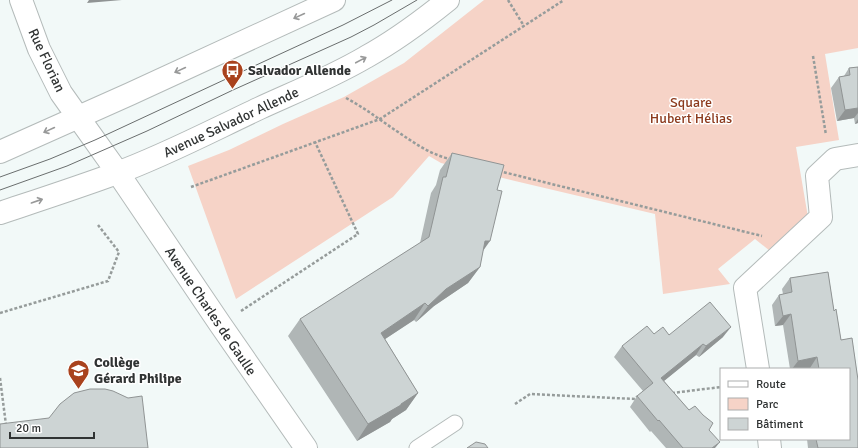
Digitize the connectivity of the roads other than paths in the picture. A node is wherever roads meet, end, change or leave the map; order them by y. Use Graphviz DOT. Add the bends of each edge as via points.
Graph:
graph roads {
  1 [pos="21,0"];
  2 [pos="334,0"];
  3 [pos="448,0"];
  4 [pos="78,117"];
  5 [pos="0,152"];
  6 [pos="858,154"];
  7 [pos="118,173"];
  8 [pos="0,213"];
  9 [pos="758,368"];
  10 [pos="454,423"];
  11 [pos="306,448"];
  12 [pos="417,448"];
  1 -- 4 [label="street, Rue Florian" via="39,49 61,92"];
  2 -- 4 [label="street, one-way"];
  7 -- 3 [label="street, Avenue Salvador Allende, one-way" via="365,58 407,32"];
  4 -- 5 [label="street, one-way"];
  4 -- 7 [label="street, Rue Florian"];
  6 -- 9 [label="street" via="835,159 817,176 820,217 745,288"];
  8 -- 7 [label="street, Avenue Salvador Allende, one-way"];
  7 -- 11 [label="street, Avenue Charles de Gaulle"];
  10 -- 12 [label="lane"];
}
